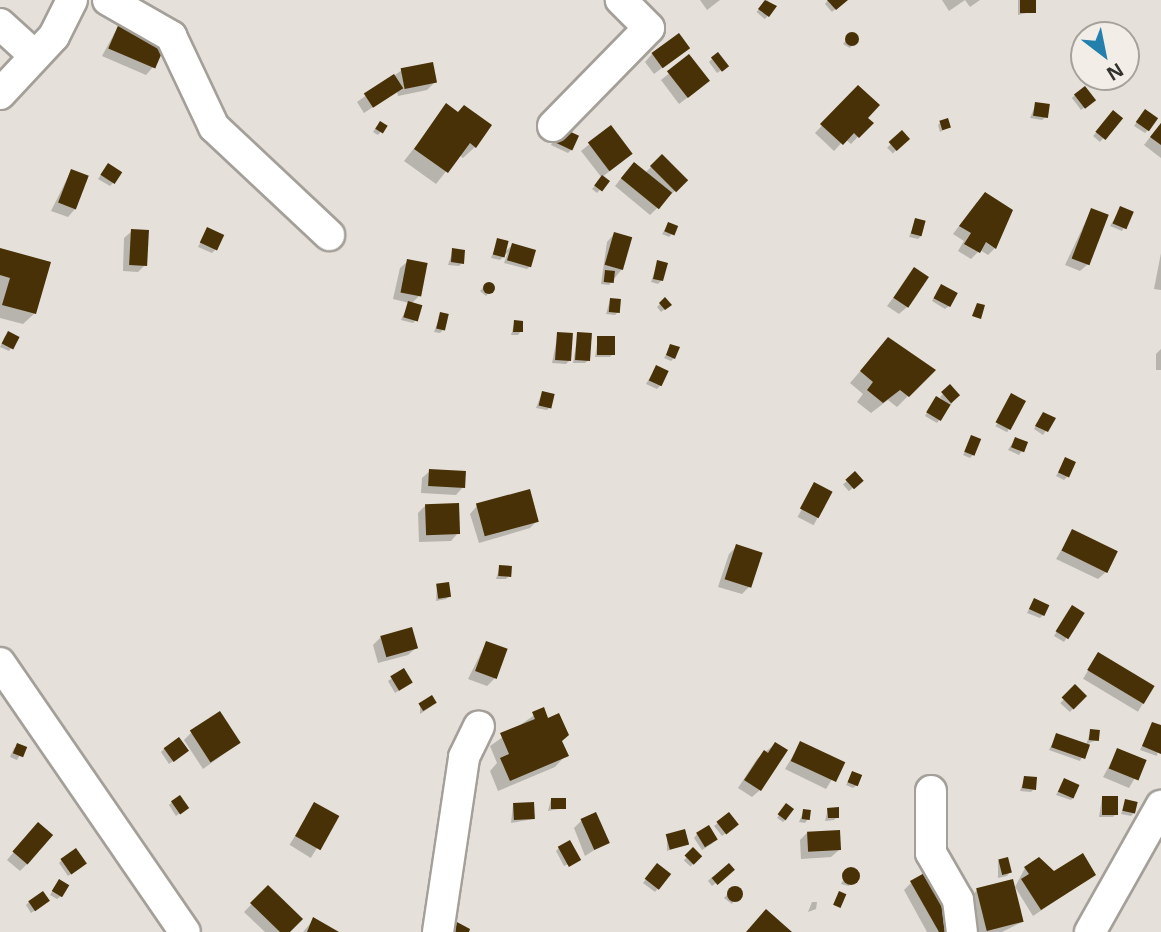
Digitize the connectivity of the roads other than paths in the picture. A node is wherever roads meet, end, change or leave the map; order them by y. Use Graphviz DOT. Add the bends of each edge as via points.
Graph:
graph roads {
  1 [pos="106,0"];
  2 [pos="621,0"];
  3 [pos="71,3"];
  4 [pos="0,24"];
  5 [pos="35,56"];
  6 [pos="0,94"];
  7 [pos="553,126"];
  8 [pos="329,235"];
  9 [pos="0,663"];
  10 [pos="479,726"];
  11 [pos="931,791"];
  12 [pos="1161,806"];
  13 [pos="186,932"];
  14 [pos="438,932"];
  15 [pos="962,932"];
  16 [pos="1090,932"];
  1 -- 3 [label="street"];
  1 -- 8 [label="street" via="171,36 214,127"];
  2 -- 7 [label="street" via="649,27"];
  3 -- 5 [label="street" via="54,36"];
  4 -- 5 [label="street"];
  5 -- 6 [label="street"];
  9 -- 13 [label="street"];
  10 -- 14 [label="street" via="464,757"];
  11 -- 15 [label="street" via="931,853 958,900"];
  12 -- 16 [label="street"];
}
